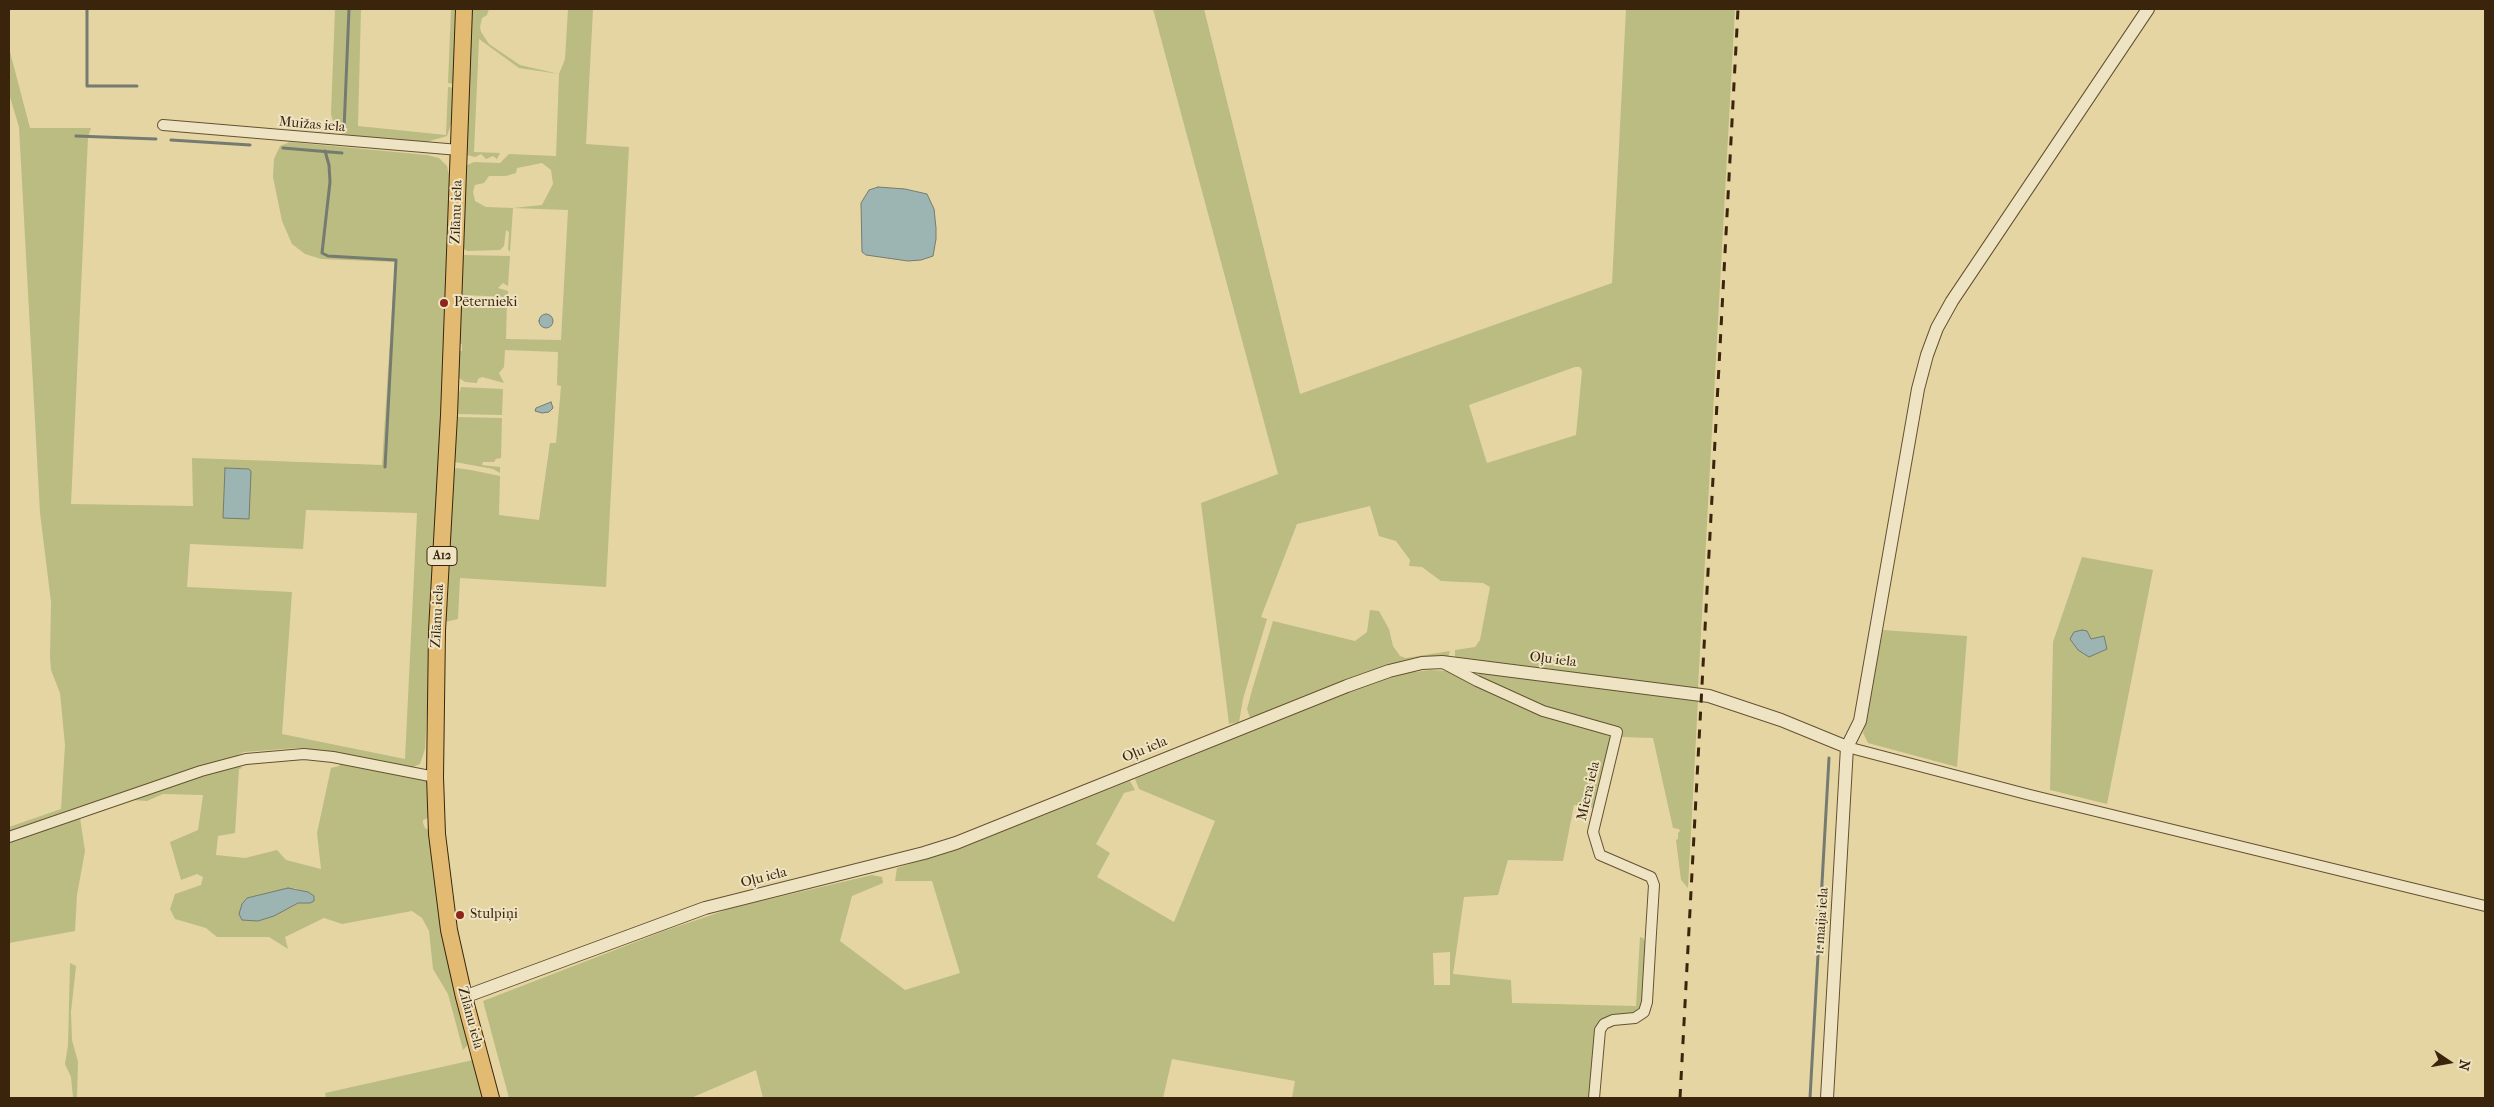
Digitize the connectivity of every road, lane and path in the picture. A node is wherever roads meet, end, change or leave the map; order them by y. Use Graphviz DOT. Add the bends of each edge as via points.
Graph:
graph roads {
  1 [pos="464,9"];
  2 [pos="2148,9"];
  3 [pos="163,125"];
  4 [pos="459,150"];
  5 [pos="1442,662"];
  6 [pos="1847,746"];
  7 [pos="435,777"];
  8 [pos="9,837"];
  9 [pos="2485,906"];
  10 [pos="464,997"];
  11 [pos="491,1098"];
  12 [pos="1594,1098"];
  13 [pos="1827,1098"];
  1 -- 4 [label="highway, Zīlānu iela / A12"];
  2 -- 6 [label="street" via="1937,328 1918,389 1860,721"];
  3 -- 4 [label="street, Muižas iela"];
  4 -- 7 [label="highway, Zīlānu iela / A12" via="437,631"];
  5 -- 6 [label="street, Oļu iela" via="1709,696"];
  5 -- 10 [label="street, Oļu iela" via="1389,671 1347,686 956,843 705,908"];
  5 -- 12 [label="street, Miera iela" via="1543,711 1617,732 1593,832 1600,855 1651,876 1654,885 1647,1002 1644,1012 1635,1018 1613,1020 1600,1030"];
  6 -- 9 [label="street" via="2030,795"];
  6 -- 13 [label="street, 1. maija iela"];
  7 -- 8 [label="street" via="304,754 246,759 201,771"];
  7 -- 10 [label="highway, Zīlānu iela / A12" via="441,874"];
  10 -- 11 [label="highway, Zīlānu iela / A12"];
}
